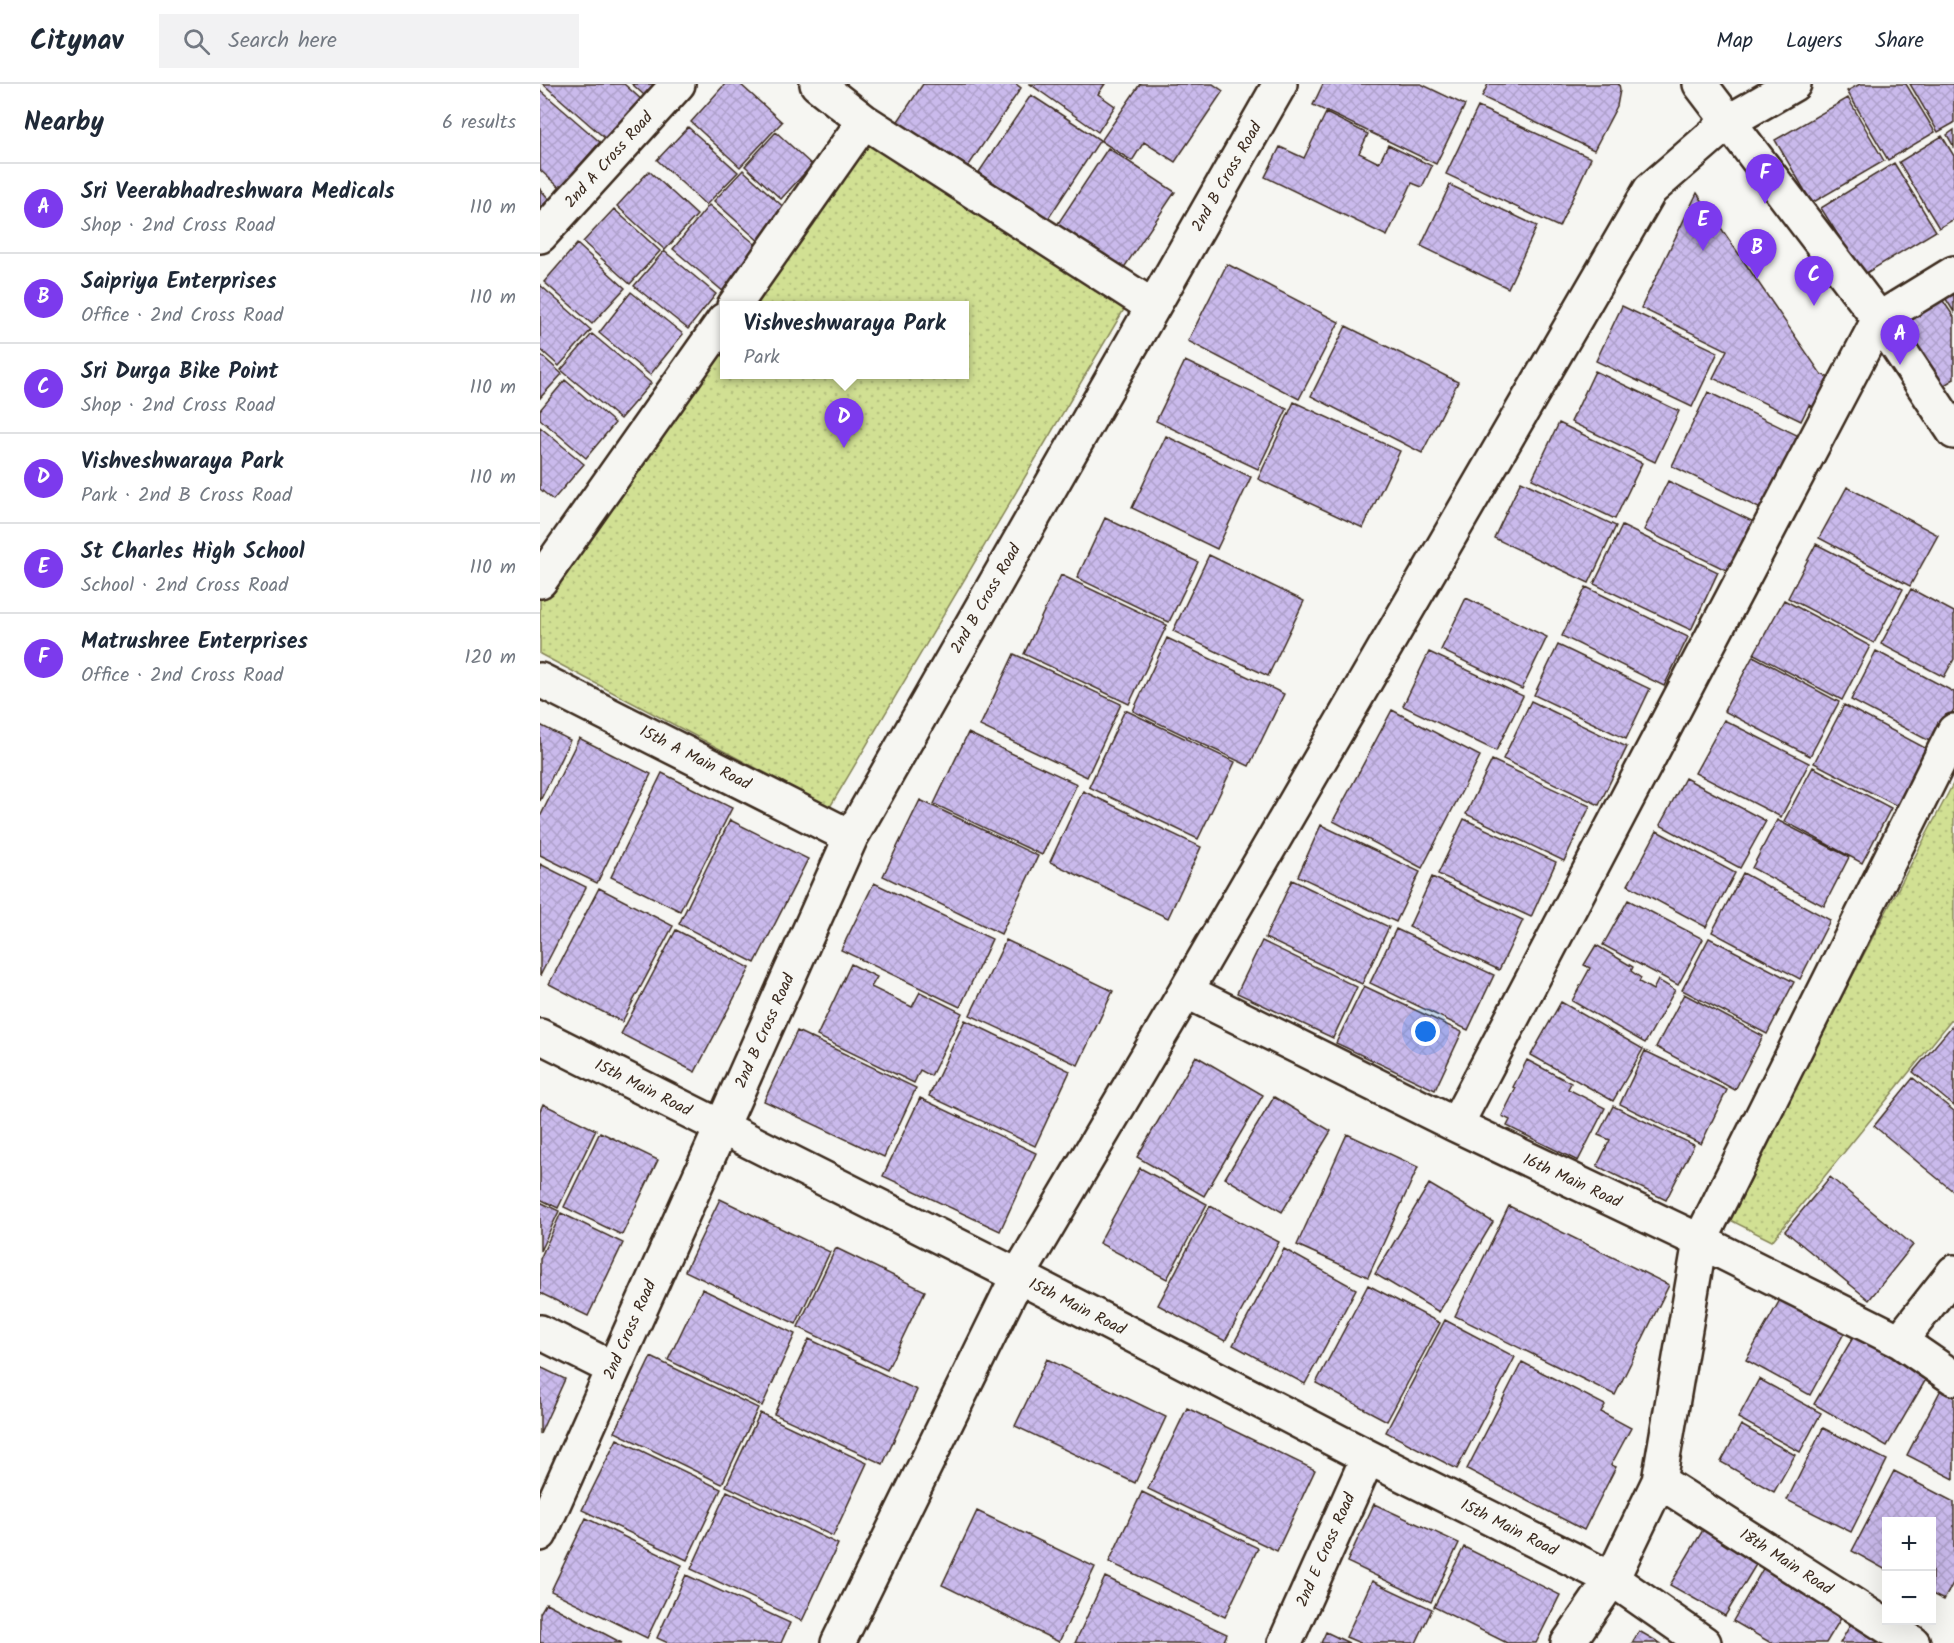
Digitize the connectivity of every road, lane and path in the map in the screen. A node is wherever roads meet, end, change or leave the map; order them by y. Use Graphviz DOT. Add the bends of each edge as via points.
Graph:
graph roads {
  1 [pos="678,84"];
  2 [pos="817,84"];
  3 [pos="1700,84"];
  4 [pos="1794,84"];
  5 [pos="1273,87"];
  6 [pos="864,121"];
  7 [pos="1728,122"];
  8 [pos="540,236"];
  9 [pos="1954,273"];
  10 [pos="738,301"];
  11 [pos="1152,306"];
  12 [pos="1879,319"];
  13 [pos="720,326"];
  14 [pos="1954,432"];
  15 [pos="540,581"];
  16 [pos="540,680"];
  17 [pos="1954,730"];
  18 [pos="850,837"];
  19 [pos="1186,991"];
  20 [pos="540,1036"];
  21 [pos="1456,1125"];
  22 [pos="722,1128"];
  23 [pos="1700,1241"];
  24 [pos="1954,1272"];
  25 [pos="1018,1276"];
  26 [pos="540,1332"];
  27 [pos="1900,1341"];
  28 [pos="612,1368"];
  29 [pos="1954,1378"];
  30 [pos="1368,1457"];
  31 [pos="1659,1480"];
  32 [pos="540,1533"];
  33 [pos="1612,1579"];
  34 [pos="838,1643"];
  35 [pos="1285,1643"];
  36 [pos="1568,1643"];
  37 [pos="1704,1643"];
  38 [pos="1913,1643"];
  1 -- 8 [label="street, 2nd A Cross Road"];
  2 -- 6 [label="street"];
  3 -- 7 [label="street"];
  4 -- 7 [label="street"];
  5 -- 11 [label="street, 2nd B Cross Road"];
  6 -- 10 [label="street"];
  6 -- 11 [label="street"];
  7 -- 12 [label="street"];
  7 -- 19 [label="street" via="1650,190"];
  9 -- 12 [label="street"];
  11 -- 18 [label="street, 2nd B Cross Road"];
  12 -- 14 [label="street"];
  12 -- 21 [label="street"];
  13 -- 15 [label="street"];
  16 -- 18 [label="street, 15th A Main Road"];
  17 -- 23 [label="street"];
  18 -- 22 [label="street, 2nd B Cross Road"];
  19 -- 21 [label="street, 16th Main Road"];
  19 -- 25 [label="street"];
  20 -- 22 [label="street, 15th Main Road"];
  21 -- 23 [label="street, 16th Main Road"];
  22 -- 25 [label="street, 15th Main Road"];
  22 -- 28 [label="street, 2nd Cross Road"];
  23 -- 27 [label="street, 16th Main Road"];
  23 -- 31 [label="street"];
  24 -- 27 [label="street"];
  25 -- 30 [label="street, 15th Main Road"];
  25 -- 34 [label="street"];
  26 -- 28 [label="street"];
  27 -- 29 [label="street, 16th Main Road"];
  28 -- 32 [label="street, 2nd Cross Road"];
  30 -- 33 [label="street, 15th Main Road"];
  30 -- 35 [label="street, 2nd E Cross Road"];
  31 -- 33 [label="street"];
  31 -- 38 [label="street, 18th Main Road"];
  33 -- 36 [label="street"];
  33 -- 37 [label="street, 15th Main Road"];
}
